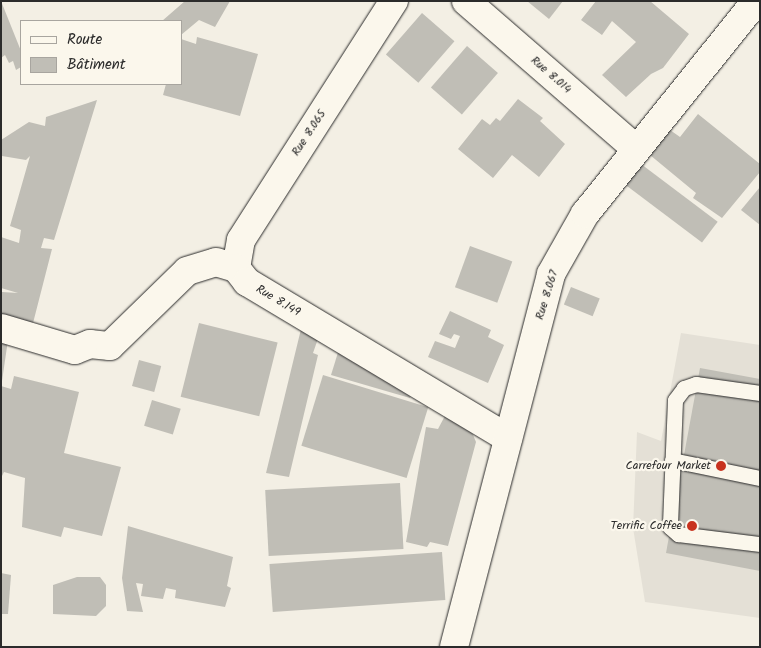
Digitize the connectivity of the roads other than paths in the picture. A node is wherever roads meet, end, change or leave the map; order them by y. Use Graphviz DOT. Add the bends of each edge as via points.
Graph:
graph roads {
  1 [pos="394,1"];
  2 [pos="466,1"];
  3 [pos="756,1"];
  4 [pos="635,148"];
  5 [pos="236,268"];
  6 [pos="1,328"];
  7 [pos="760,393"];
  8 [pos="508,438"];
  9 [pos="672,460"];
  10 [pos="760,478"];
  11 [pos="760,544"];
  12 [pos="454,647"];
  1 -- 5 [label="street, Rue 8.065" via="241,240"];
  2 -- 4 [label="street, Rue 8.014"];
  3 -- 4 [label="street, Rue 8.067"];
  4 -- 8 [label="street, Rue 8.067" via="585,214 551,274"];
  5 -- 6 [label="street" via="216,262 186,271 110,346 90,344 75,350"];
  5 -- 8 [label="street, Rue 8.149" via="247,282"];
  7 -- 9 [label="lane" via="696,384 684,388 675,400"];
  8 -- 12 [label="street, Rue 8.067"];
  9 -- 10 [label="lane"];
  9 -- 11 [label="lane" via="670,527 678,534"];
}
